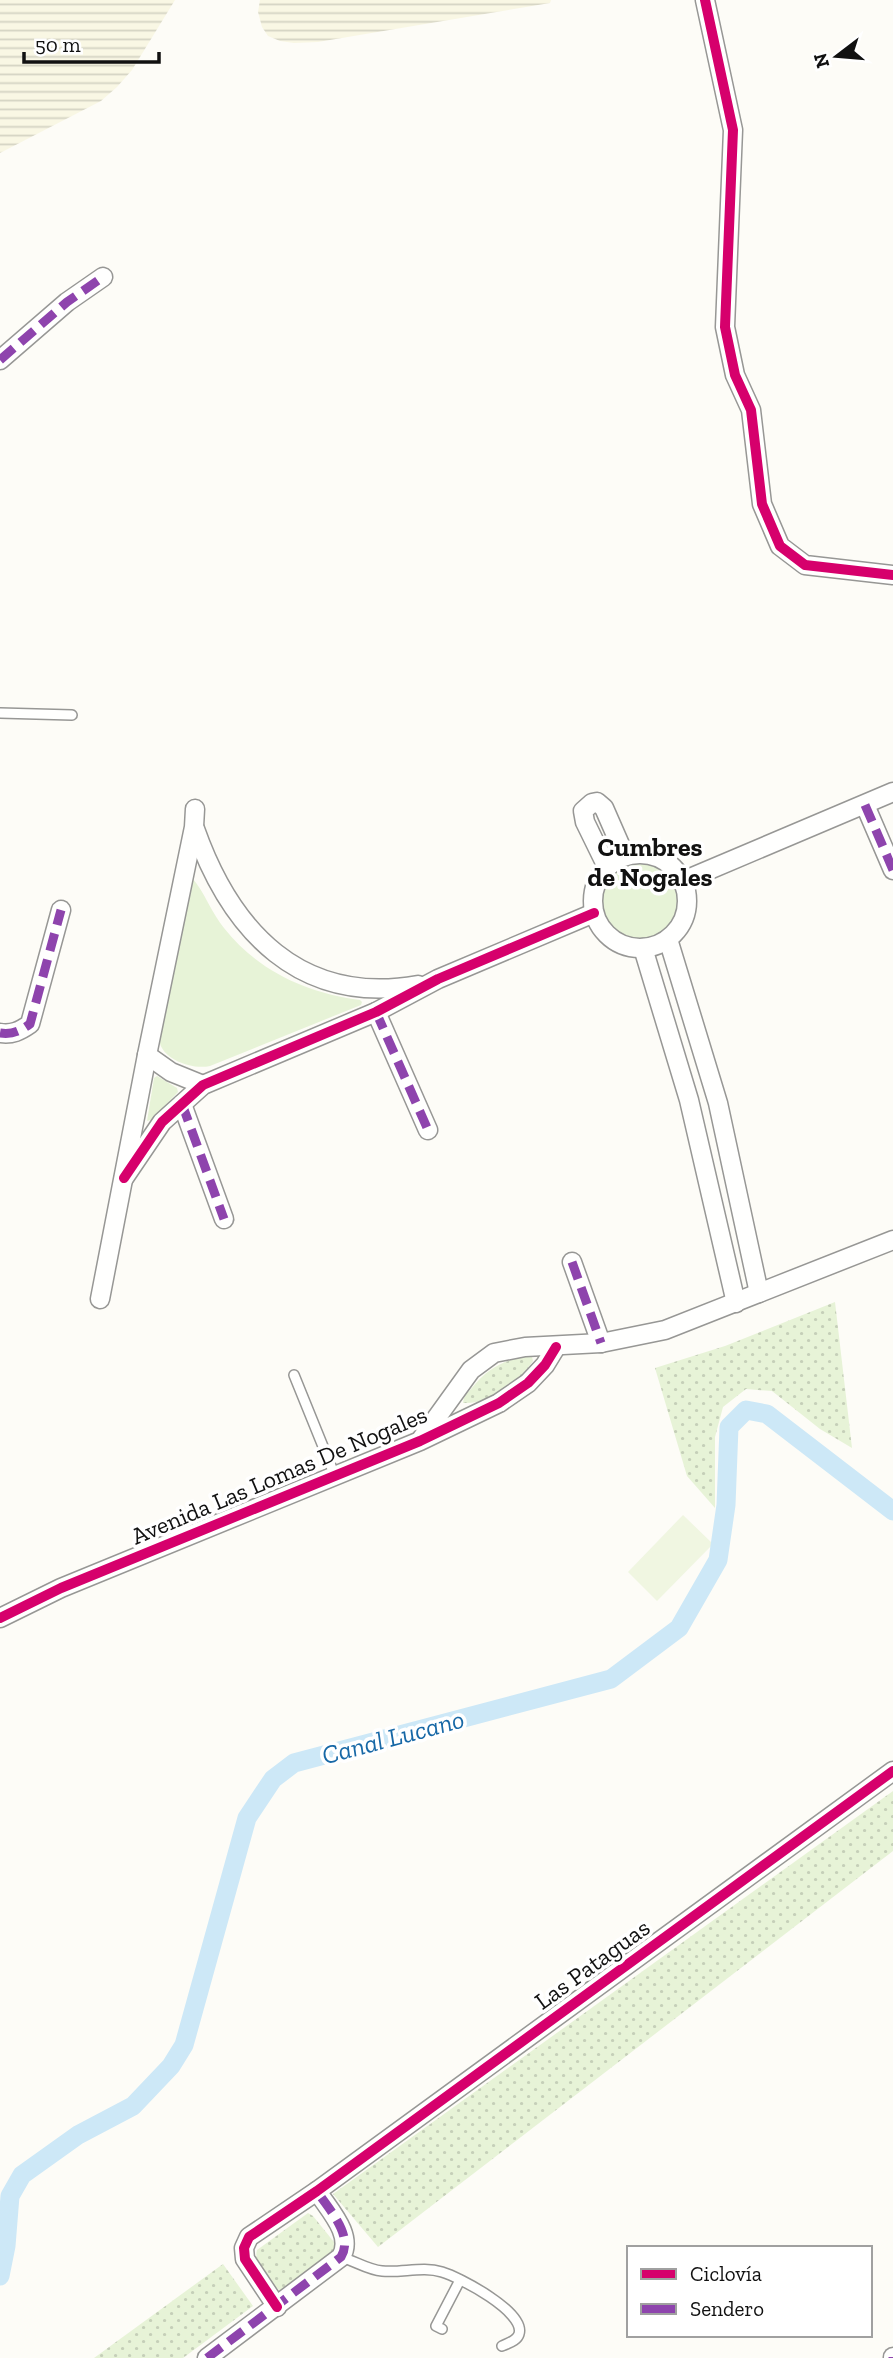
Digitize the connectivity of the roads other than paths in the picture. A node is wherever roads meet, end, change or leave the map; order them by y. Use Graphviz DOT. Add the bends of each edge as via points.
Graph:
graph roads {
  1 [pos="705,0"];
  2 [pos="103,277"];
  3 [pos="0,360"];
  4 [pos="893,575"];
  5 [pos="0,713"];
  6 [pos="72,715"];
  7 [pos="893,792"];
  8 [pos="865,805"];
  9 [pos="625,856"];
  10 [pos="607,867"];
  11 [pos="893,870"];
  12 [pos="682,881"];
  13 [pos="61,910"];
  14 [pos="594,913"];
  15 [pos="668,939"];
  16 [pos="643,948"];
  17 [pos="438,979"];
  18 [pos="376,1012"];
  19 [pos="0,1033"];
  20 [pos="147,1055"];
  21 [pos="705,1058"];
  22 [pos="680,1066"];
  23 [pos="203,1086"];
  24 [pos="182,1104"];
  25 [pos="428,1130"];
  26 [pos="733,1169"];
  27 [pos="706,1175"];
  28 [pos="124,1178"];
  29 [pos="224,1219"];
  30 [pos="893,1240"];
  31 [pos="572,1262"];
  32 [pos="760,1293"];
  33 [pos="100,1299"];
  34 [pos="736,1303"];
  35 [pos="601,1343"];
  36 [pos="556,1347"];
  37 [pos="294,1375"];
  38 [pos="420,1440"];
  39 [pos="335,1476"];
  40 [pos="0,1618"];
  41 [pos="893,1771"];
  42 [pos="317,2192"];
  43 [pos="341,2257"];
  44 [pos="460,2280"];
  45 [pos="276,2307"];
  46 [pos="442,2329"];
  47 [pos="502,2346"];
  48 [pos="207,2358"];
  1 -- 4 [label="street" via="733,130 725,327 735,375 751,410 762,504 780,546 805,565"];
  2 -- 3 [label="street"];
  5 -- 6 [label="lane"];
  7 -- 8 [label="street"];
  8 -- 11 [label="street"];
  8 -- 12 [label="street"];
  9 -- 10 [label="street"];
  9 -- 10 [label="street" via="604,808 592,803 583,816"];
  9 -- 12 [label="street" via="659,858 673,867"];
  10 -- 14 [label="street" via="597,880"];
  12 -- 15 [label="street" via="686,908 680,926"];
  13 -- 19 [label="street" via="30,1024 21,1031"];
  14 -- 16 [label="street" via="616,942"];
  14 -- 17 [label="street"];
  15 -- 16 [label="street"];
  15 -- 21 [label="street"];
  16 -- 22 [label="street"];
  17 -- 18 [label="street"];
  17 -- 20 [label="street" via="402,987 359,986 316,976 287,962 236,914 212,871 195,818"];
  18 -- 23 [label="street"];
  18 -- 25 [label="street"];
  20 -- 23 [label="street"];
  20 -- 28 [label="street"];
  21 -- 22 [label="street"];
  21 -- 26 [label="street"];
  22 -- 27 [label="street"];
  23 -- 24 [label="street"];
  24 -- 28 [label="street" via="162,1122"];
  24 -- 29 [label="street"];
  26 -- 27 [label="street"];
  26 -- 32 [label="street"];
  27 -- 34 [label="street"];
  28 -- 33 [label="street"];
  30 -- 32 [label="street, Avenida Las Lomas De Nogales"];
  31 -- 35 [label="street"];
  32 -- 34 [label="street, Avenida Las Lomas De Nogales"];
  34 -- 35 [label="street, Avenida Las Lomas De Nogales" via="665,1330"];
  35 -- 36 [label="street, Avenida Las Lomas De Nogales"];
  36 -- 38 [label="street, Avenida Las Lomas De Nogales" via="528,1383 499,1403"];
  36 -- 38 [label="street, Avenida Las Lomas De Nogales" via="525,1347 486,1359 471,1370"];
  37 -- 39 [label="lane"];
  38 -- 39 [label="street, Avenida Las Lomas De Nogales"];
  39 -- 40 [label="street, Avenida Las Lomas De Nogales" via="61,1588"];
  41 -- 42 [label="street, Las Pataguas"];
  42 -- 43 [label="street" via="343,2232"];
  42 -- 45 [label="street, Las Pataguas" via="245,2242 245,2259"];
  43 -- 44 [label="lane" via="373,2270 440,2271"];
  43 -- 45 [label="street"];
  44 -- 46 [label="lane" via="436,2326"];
  44 -- 47 [label="lane" via="494,2299 519,2325 517,2337"];
  45 -- 48 [label="street"];
}
